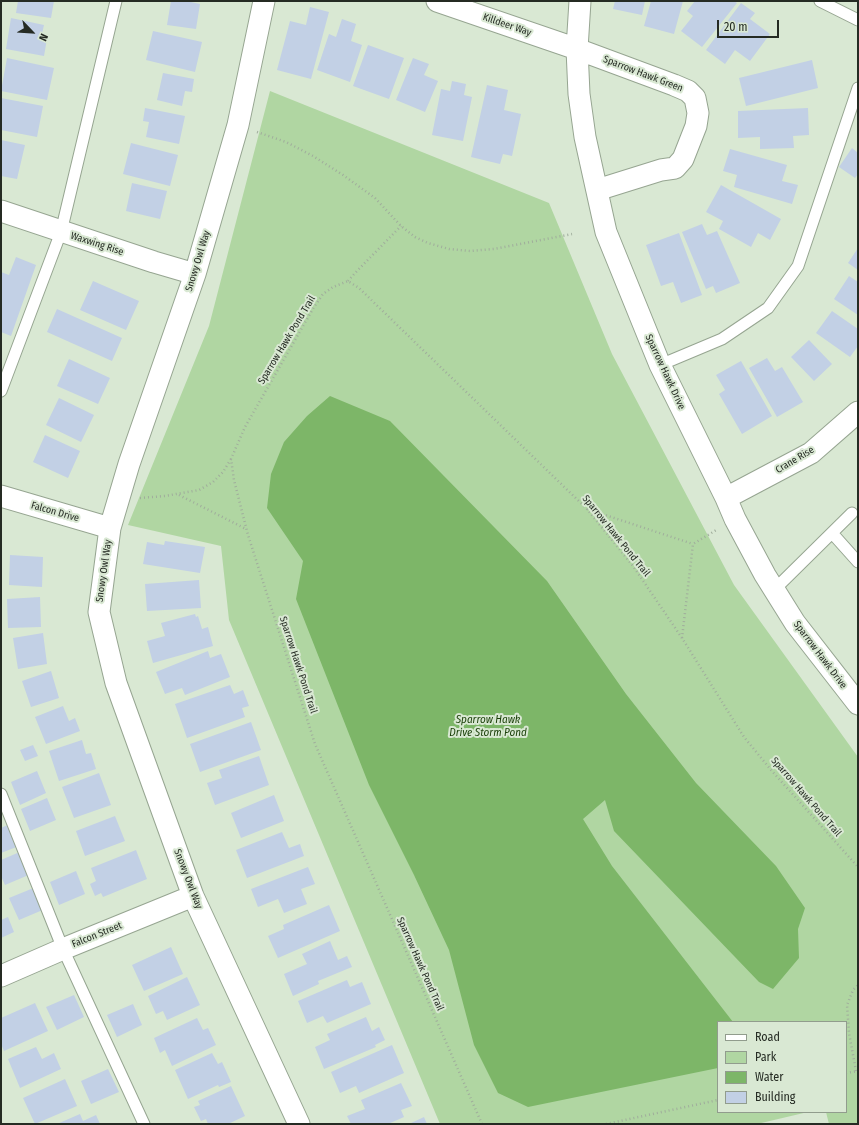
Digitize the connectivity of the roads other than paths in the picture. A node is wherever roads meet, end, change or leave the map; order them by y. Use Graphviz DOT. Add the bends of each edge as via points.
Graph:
graph roads {
  1 [pos="116,1"];
  2 [pos="264,1"];
  3 [pos="437,1"];
  4 [pos="580,1"];
  5 [pos="820,1"];
  6 [pos="858,20"];
  7 [pos="577,49"];
  8 [pos="858,88"];
  9 [pos="597,190"];
  10 [pos="1,211"];
  11 [pos="61,232"];
  12 [pos="194,274"];
  13 [pos="660,365"];
  14 [pos="1,390"];
  15 [pos="858,412"];
  16 [pos="1,496"];
  17 [pos="726,498"];
  18 [pos="856,513"];
  19 [pos="110,528"];
  20 [pos="832,533"];
  21 [pos="858,562"];
  22 [pos="774,590"];
  23 [pos="858,704"];
  24 [pos="1,794"];
  25 [pos="193,896"];
  26 [pos="62,949"];
  27 [pos="1,976"];
  28 [pos="144,1124"];
  29 [pos="299,1124"];
  1 -- 11 [label="lane"];
  2 -- 12 [label="street, Snowy Owl Way" via="238,125"];
  3 -- 7 [label="street, Killdeer Way"];
  4 -- 7 [label="street, Sparrow Hawk Drive"];
  5 -- 6 [label="lane"];
  7 -- 9 [label="street, Sparrow Hawk Drive" via="579,94 585,137"];
  7 -- 9 [label="street, Sparrow Hawk Green" via="688,91 695,98 698,113 690,144 683,159 675,168"];
  8 -- 13 [label="lane" via="798,266 768,308 722,339"];
  9 -- 13 [label="street, Sparrow Hawk Drive" via="606,232"];
  10 -- 11 [label="street, Waxwing Rise"];
  11 -- 12 [label="street, Waxwing Rise"];
  11 -- 14 [label="lane"];
  12 -- 19 [label="street, Snowy Owl Way"];
  13 -- 17 [label="street, Sparrow Hawk Drive"];
  15 -- 17 [label="street, Crane Rise" via="811,453"];
  16 -- 19 [label="street, Falcon Drive"];
  17 -- 22 [label="street, Sparrow Hawk Drive"];
  18 -- 20 [label="lane"];
  19 -- 25 [label="street, Snowy Owl Way" via="99,612 116,683"];
  20 -- 21 [label="lane"];
  20 -- 22 [label="lane"];
  22 -- 23 [label="street, Sparrow Hawk Drive" via="795,623"];
  24 -- 26 [label="lane"];
  25 -- 26 [label="street, Falcon Street"];
  25 -- 29 [label="street, Snowy Owl Way"];
  26 -- 27 [label="street, Falcon Street"];
  26 -- 28 [label="lane"];
}
